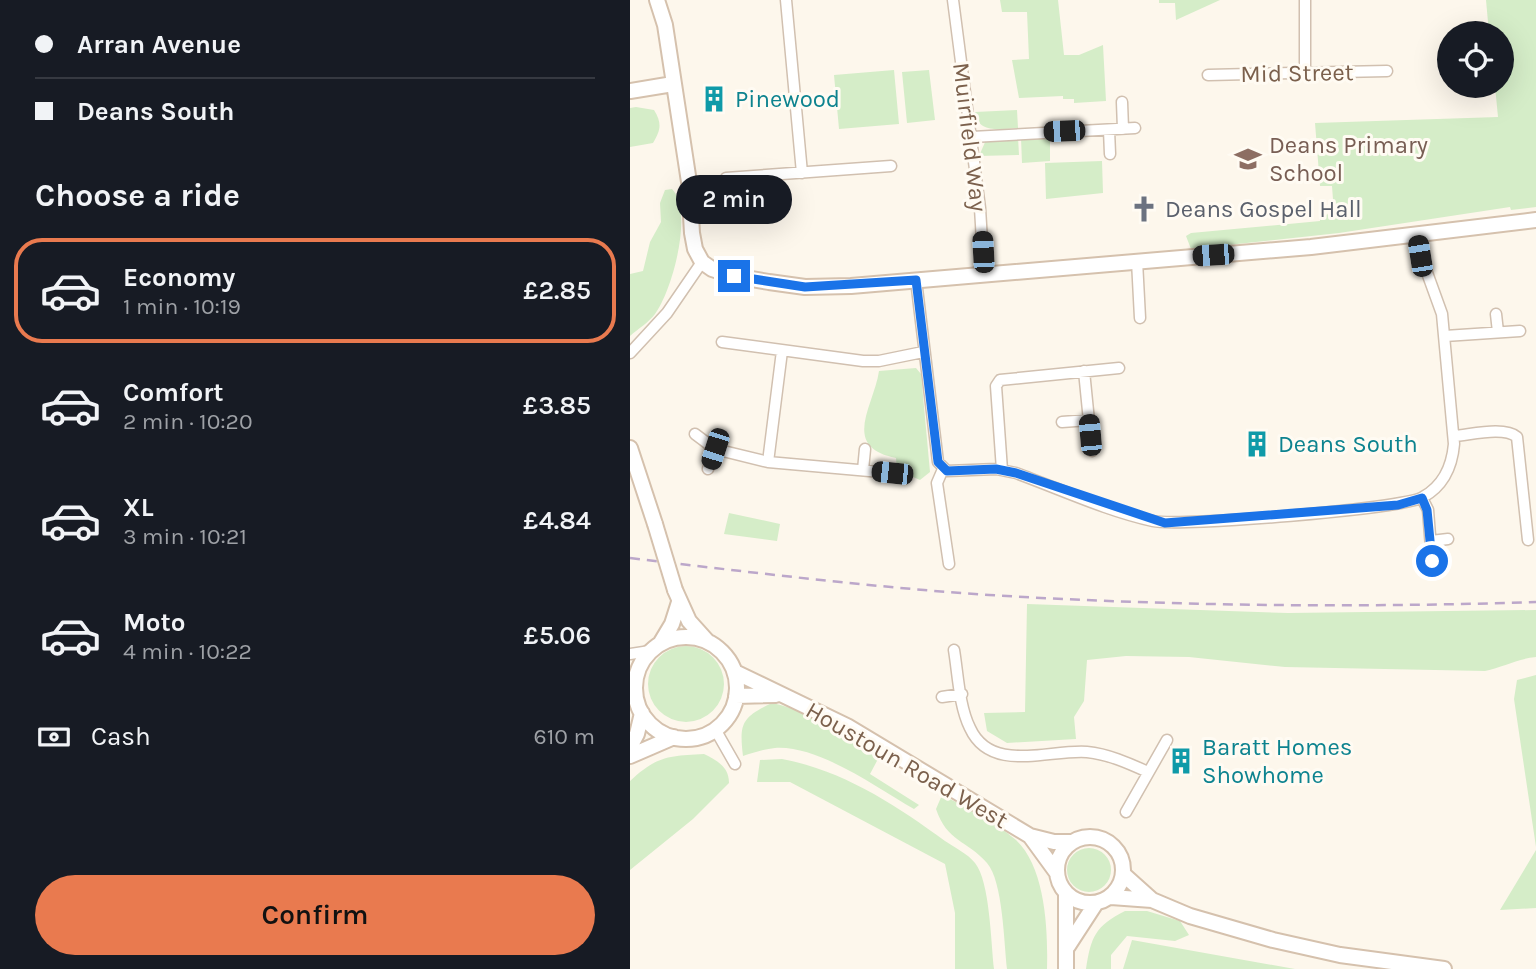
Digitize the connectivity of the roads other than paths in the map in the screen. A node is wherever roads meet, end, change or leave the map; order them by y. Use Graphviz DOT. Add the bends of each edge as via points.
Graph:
graph roads {
  1 [pos="657,0"];
  2 [pos="786,0"];
  3 [pos="953,0"];
  4 [pos="1304,0"];
  5 [pos="1387,71"];
  6 [pos="1305,73"];
  7 [pos="1208,75"];
  8 [pos="673,84"];
  9 [pos="630,91"];
  10 [pos="1122,102"];
  11 [pos="1135,128"];
  12 [pos="1123,129"];
  13 [pos="1109,130"];
  14 [pos="972,136"];
  15 [pos="1110,154"];
  16 [pos="891,166"];
  17 [pos="803,173"];
  18 [pos="726,178"];
  19 [pos="1536,220"];
  20 [pos="1417,236"];
  21 [pos="1137,261"];
  22 [pos="702,262"];
  23 [pos="984,274"];
  24 [pos="916,280"];
  25 [pos="1496,314"];
  26 [pos="1140,318"];
  27 [pos="1520,331"];
  28 [pos="1498,332"];
  29 [pos="1445,336"];
  30 [pos="722,342"];
  31 [pos="782,351"];
  32 [pos="923,352"];
  33 [pos="630,353"];
  34 [pos="1119,368"];
  35 [pos="1083,371"];
  36 [pos="1089,420"];
  37 [pos="1062,422"];
  38 [pos="695,434"];
  39 [pos="1454,436"];
  40 [pos="630,448"];
  41 [pos="715,449"];
  42 [pos="865,449"];
  43 [pos="1092,451"];
  44 [pos="768,462"];
  45 [pos="708,469"];
  46 [pos="943,469"];
  47 [pos="863,470"];
  48 [pos="1002,470"];
  49 [pos="892,473"];
  50 [pos="1422,498"];
  51 [pos="1531,515"];
  52 [pos="1448,539"];
  53 [pos="1528,540"];
  54 [pos="1431,541"];
  55 [pos="1432,561"];
  56 [pos="948,564"];
  57 [pos="677,596"];
  58 [pos="707,641"];
  59 [pos="655,648"];
  60 [pos="954,650"];
  61 [pos="630,654"];
  62 [pos="735,672"];
  63 [pos="633,681"];
  64 [pos="962,694"];
  65 [pos="784,695"];
  66 [pos="736,696"];
  67 [pos="942,697"];
  68 [pos="642,713"];
  69 [pos="716,729"];
  70 [pos="674,737"];
  71 [pos="1167,740"];
  72 [pos="630,747"];
  73 [pos="630,756"];
  74 [pos="735,764"];
  75 [pos="1147,772"];
  76 [pos="1126,812"];
  77 [pos="1030,836"];
  78 [pos="1071,842"];
  79 [pos="1057,873"];
  80 [pos="1123,874"];
  81 [pos="1066,893"];
  82 [pos="1111,897"];
  83 [pos="1152,900"];
  84 [pos="1096,903"];
  85 [pos="1067,947"];
  86 [pos="1066,969"];
  87 [pos="1444,969"];
  1 -- 8 [label="street"];
  2 -- 17 [label="street"];
  3 -- 14 [label="street, Muirfield Way"];
  4 -- 6 [label="street"];
  5 -- 6 [label="street, Mid Street"];
  6 -- 7 [label="street, Mid Street"];
  8 -- 9 [label="street"];
  8 -- 22 [label="street" via="692,233"];
  10 -- 12 [label="street"];
  11 -- 12 [label="street"];
  12 -- 13 [label="street"];
  13 -- 14 [label="street"];
  13 -- 15 [label="street"];
  14 -- 23 [label="street, Muirfield Way"];
  16 -- 17 [label="street"];
  17 -- 18 [label="street"];
  19 -- 20 [label="street"];
  20 -- 21 [label="street"];
  20 -- 29 [label="street" via="1420,256 1438,298"];
  21 -- 23 [label="street"];
  21 -- 26 [label="street"];
  22 -- 24 [label="street" via="734,276 805,287"];
  22 -- 33 [label="street" via="667,313"];
  23 -- 24 [label="street"];
  24 -- 32 [label="street"];
  25 -- 28 [label="street"];
  27 -- 28 [label="street"];
  28 -- 29 [label="street"];
  29 -- 39 [label="street"];
  30 -- 31 [label="street"];
  31 -- 32 [label="street" via="879,361"];
  31 -- 44 [label="street"];
  32 -- 46 [label="street" via="938,462"];
  34 -- 35 [label="street"];
  35 -- 36 [label="street"];
  35 -- 48 [label="street" via="1000,380 996,386"];
  36 -- 37 [label="street"];
  36 -- 43 [label="street"];
  38 -- 41 [label="street"];
  39 -- 50 [label="street" via="1448,470"];
  39 -- 51 [label="street" via="1503,432 1517,437"];
  40 -- 57 [label="street, bridge"];
  41 -- 44 [label="street"];
  41 -- 45 [label="street"];
  42 -- 47 [label="street"];
  44 -- 47 [label="street"];
  46 -- 48 [label="street" via="955,473"];
  46 -- 56 [label="street" via="937,483"];
  47 -- 49 [label="street"];
  48 -- 50 [label="street" via="1165,523 1398,505"];
  50 -- 54 [label="street"];
  51 -- 53 [label="street"];
  52 -- 54 [label="street"];
  54 -- 55 [label="street"];
  57 -- 58 [label="street" via="689,621"];
  57 -- 59 [label="street" via="672,624"];
  58 -- 59 [label="street" via="675,638"];
  58 -- 62 [label="street" via="729,659"];
  59 -- 61 [label="street"];
  59 -- 63 [label="street"];
  60 -- 64 [label="street"];
  62 -- 65 [label="street, Houstoun Road West"];
  62 -- 66 [label="street"];
  63 -- 68 [label="street"];
  64 -- 67 [label="street"];
  64 -- 75 [label="street" via="968,725 990,751 1009,756 1088,752"];
  65 -- 66 [label="street, Houstoun Road West"];
  65 -- 77 [label="street, Houstoun Road West" via="867,737"];
  66 -- 69 [label="street" via="729,715"];
  68 -- 70 [label="street"];
  68 -- 72 [label="street"];
  69 -- 70 [label="street" via="696,737"];
  69 -- 74 [label="street"];
  70 -- 73 [label="street"];
  71 -- 75 [label="street"];
  75 -- 76 [label="street"];
  77 -- 78 [label="street, Houstoun Road West"];
  77 -- 79 [label="street, Houstoun Road West"];
  78 -- 79 [label="street" via="1060,855"];
  78 -- 80 [label="street" via="1094,836 1108,842 1120,852"];
  79 -- 81 [label="street"];
  80 -- 82 [label="street"];
  80 -- 83 [label="street"];
  81 -- 84 [label="street" via="1081,902"];
  81 -- 85 [label="street"];
  82 -- 83 [label="street"];
  82 -- 84 [label="street"];
  83 -- 87 [label="street" via="1273,940 1340,955"];
  84 -- 85 [label="street"];
  85 -- 86 [label="street"];
}
